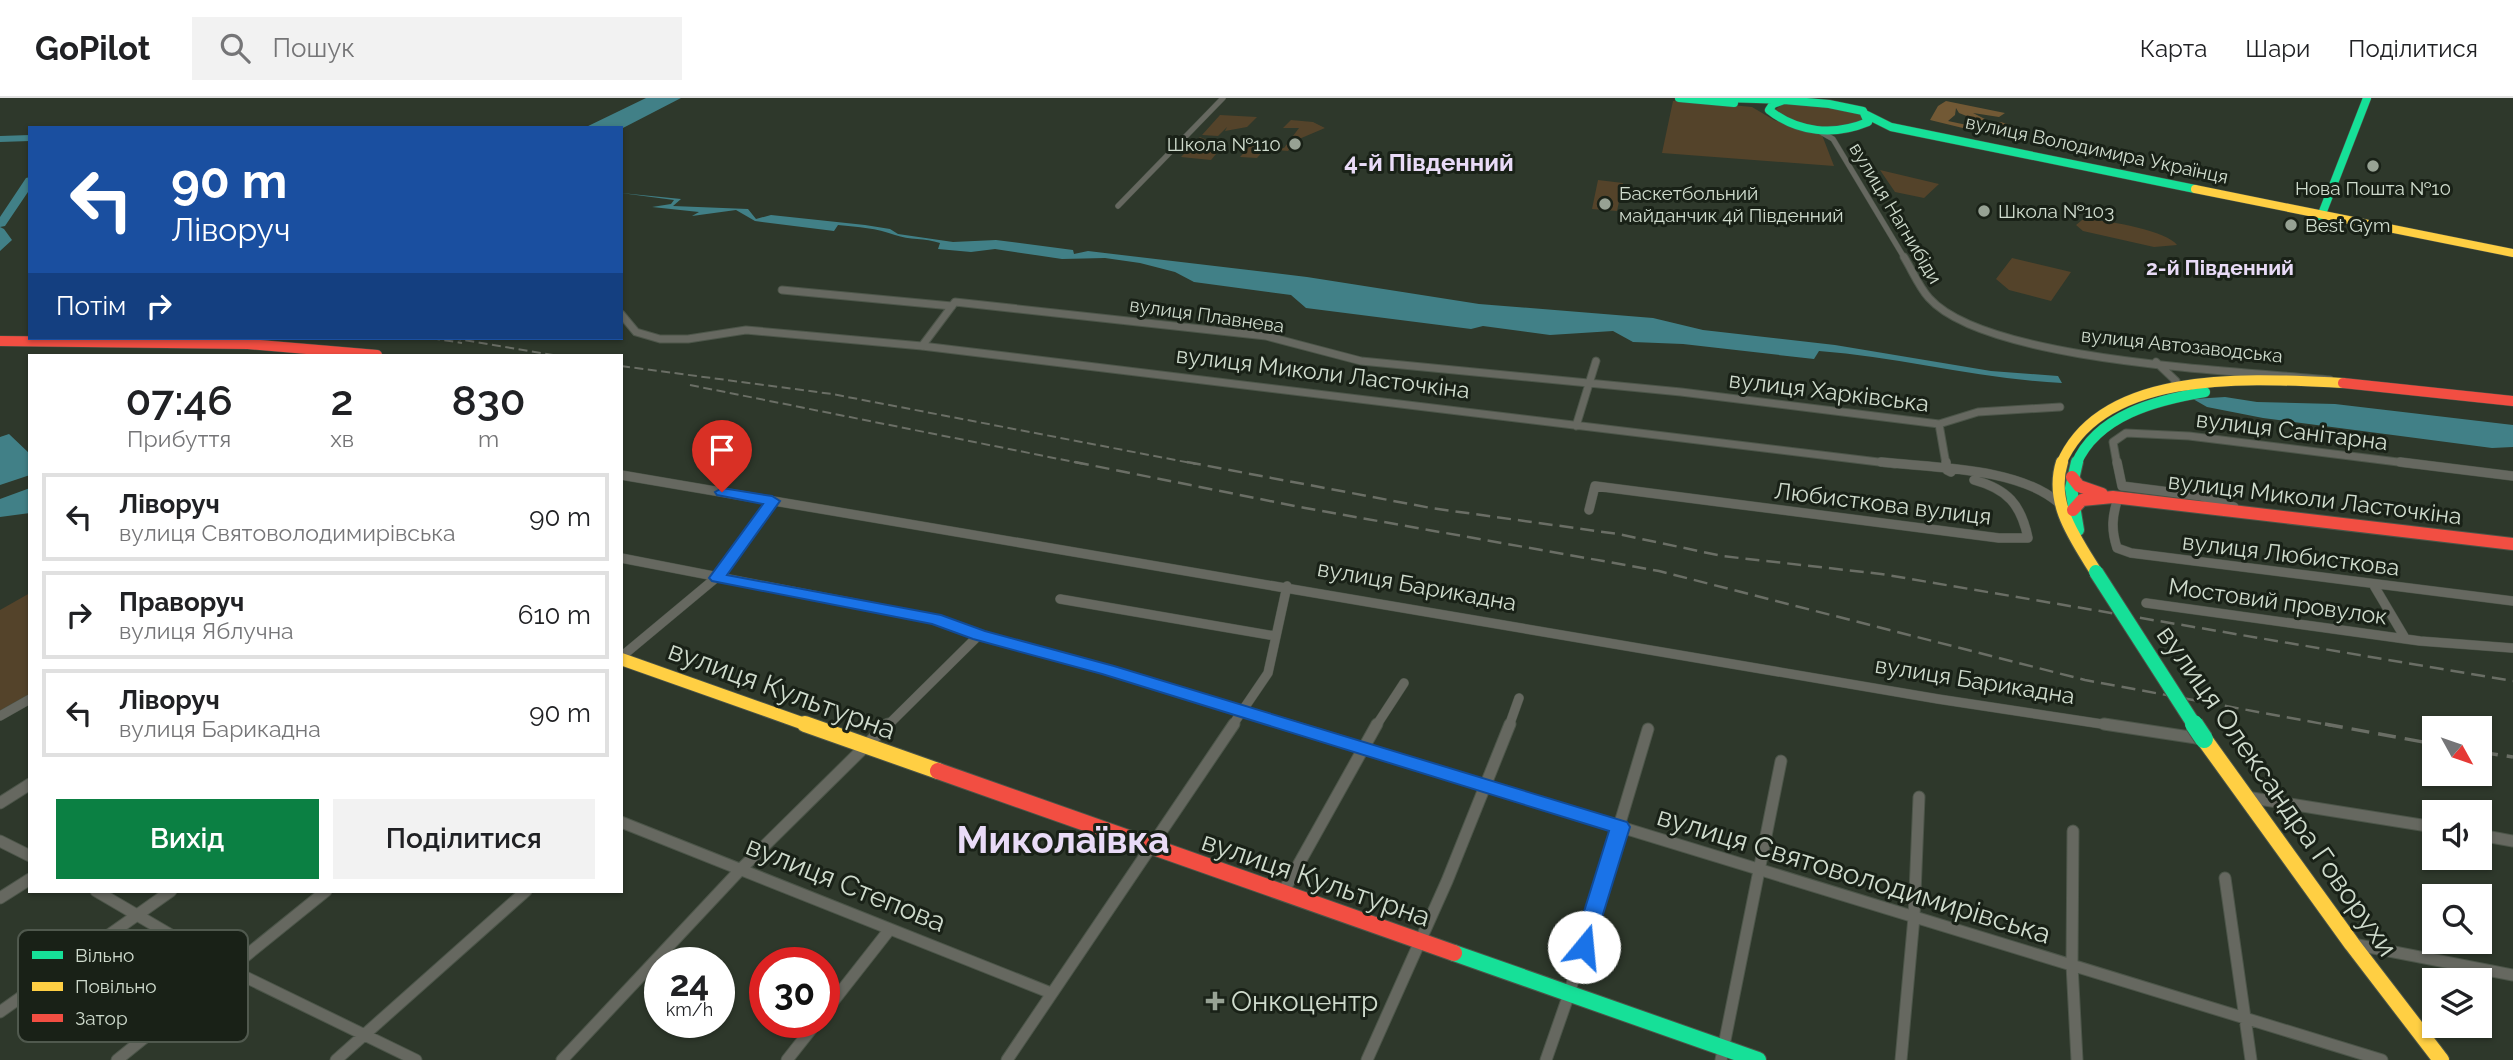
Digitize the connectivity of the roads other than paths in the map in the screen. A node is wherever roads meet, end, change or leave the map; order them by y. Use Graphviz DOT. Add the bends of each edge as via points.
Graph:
graph roads {
  1 [pos="1223,98"];
  2 [pos="1679,98"];
  3 [pos="1725,98"];
  4 [pos="2367,98"];
  5 [pos="1792,99"];
  6 [pos="1834,100"];
  7 [pos="1771,114"];
  8 [pos="1867,116"];
  9 [pos="1891,127"];
  10 [pos="1815,129"];
  11 [pos="1852,129"];
  12 [pos="1833,139"];
  13 [pos="1118,206"];
  14 [pos="2322,213"];
  15 [pos="2513,253"];
  16 [pos="2513,259"];
  17 [pos="782,290"];
  18 [pos="952,306"];
  19 [pos="623,316"];
  20 [pos="2008,338"];
  21 [pos="0,341"];
  22 [pos="922,346"];
  23 [pos="365,354"];
  24 [pos="1596,361"];
  25 [pos="2156,362"];
  26 [pos="1590,384"];
  27 [pos="2353,384"];
  28 [pos="2173,386"];
  29 [pos="2189,394"];
  30 [pos="2444,398"];
  31 [pos="2513,401"];
  32 [pos="2060,407"];
  33 [pos="2513,409"];
  34 [pos="1939,425"];
  35 [pos="1576,426"];
  36 [pos="1947,470"];
  37 [pos="623,475"];
  38 [pos="2065,475"];
  39 [pos="2513,476"];
  40 [pos="2029,485"];
  41 [pos="2118,494"];
  42 [pos="772,501"];
  43 [pos="2067,507"];
  44 [pos="1589,510"];
  45 [pos="2513,544"];
  46 [pos="623,561"];
  47 [pos="717,578"];
  48 [pos="2373,584"];
  49 [pos="1287,586"];
  50 [pos="1060,599"];
  51 [pos="2513,601"];
  52 [pos="2146,603"];
  53 [pos="979,635"];
  54 [pos="1275,636"];
  55 [pos="2405,638"];
  56 [pos="2512,648"];
  57 [pos="623,656"];
  58 [pos="623,659"];
  59 [pos="1404,683"];
  60 [pos="1519,698"];
  61 [pos="28,700"];
  62 [pos="1243,713"];
  63 [pos="0,716"];
  64 [pos="1648,729"];
  65 [pos="2204,739"];
  66 [pos="865,746"];
  67 [pos="1361,749"];
  68 [pos="1782,761"];
  69 [pos="28,784"];
  70 [pos="1487,788"];
  71 [pos="1919,797"];
  72 [pos="2246,797"];
  73 [pos="0,803"];
  74 [pos="623,823"];
  75 [pos="2422,825"];
  76 [pos="1620,827"];
  77 [pos="2073,831"];
  78 [pos="2492,837"];
  79 [pos="0,841"];
  80 [pos="2513,841"];
  81 [pos="1152,847"];
  82 [pos="28,855"];
  83 [pos="741,869"];
  84 [pos="1759,871"];
  85 [pos="2225,877"];
  86 [pos="28,879"];
  87 [pos="100,893"];
  88 [pos="168,893"];
  89 [pos="324,893"];
  90 [pos="524,893"];
  91 [pos="1282,894"];
  92 [pos="0,898"];
  93 [pos="139,914"];
  94 [pos="1914,917"];
  95 [pos="890,929"];
  96 [pos="116,930"];
  97 [pos="165,930"];
  98 [pos="1422,942"];
  99 [pos="2352,944"];
  100 [pos="248,954"];
  101 [pos="2072,965"];
  102 [pos="2513,975"];
  103 [pos="248,978"];
  104 [pos="840,993"];
  105 [pos="1051,993"];
  106 [pos="1569,994"];
  107 [pos="18,999"];
  108 [pos="0,1012"];
  109 [pos="2245,1017"];
  110 [pos="366,1034"];
  111 [pos="804,1038"];
  112 [pos="139,1042"];
  113 [pos="1722,1054"];
  114 [pos="117,1060"];
  115 [pos="336,1060"];
  116 [pos="416,1060"];
  117 [pos="562,1060"];
  118 [pos="787,1060"];
  119 [pos="1007,1060"];
  120 [pos="1367,1060"];
  121 [pos="1546,1060"];
  122 [pos="1758,1060"];
  123 [pos="1901,1060"];
  124 [pos="2077,1060"];
  125 [pos="2251,1060"];
  126 [pos="2382,1060"];
  127 [pos="2441,1060"];
  1 -- 13 [label="street"];
  2 -- 7 [label="main road, вулиця Володимира Українця" via="1744,104"];
  3 -- 5 [label="main road, вулиця Володимира Українця"];
  4 -- 14 [label="main road"];
  5 -- 6 [label="main road, вулиця Володимира Українця"];
  5 -- 7 [label="main road" via="1773,104"];
  6 -- 8 [label="main road, вулиця Володимира Українця"];
  7 -- 10 [label="main road, вулиця Володимира Українця"];
  8 -- 9 [label="main road, вулиця Володимира Українця"];
  8 -- 11 [label="main road" via="1864,124"];
  9 -- 11 [label="main road, вулиця Володимира Українця"];
  9 -- 14 [label="main road, вулиця Володимира Українця"];
  10 -- 11 [label="main road, вулиця Володимира Українця"];
  10 -- 12 [label="street, вулиця Нагнибіди"];
  11 -- 12 [label="street, вулиця Нагнибіди"];
  12 -- 20 [label="street, вулиця Нагнибіди" via="1929,299 1962,320"];
  14 -- 15 [label="main road"];
  14 -- 16 [label="main road, вулиця Володимира Українця"];
  17 -- 18 [label="street, вулиця Плавнева"];
  18 -- 22 [label="street"];
  18 -- 26 [label="street, вулиця Плавнева" via="955,302 1266,336 1355,360"];
  19 -- 22 [label="street, вулиця Миколи Ласточкіна" via="636,332 660,339 746,330"];
  20 -- 25 [label="street, вулиця Автозаводська" via="2072,354"];
  21 -- 23 [label="main road" via="248,344"];
  22 -- 35 [label="street, вулиця Миколи Ласточкіна"];
  24 -- 26 [label="street"];
  25 -- 27 [label="street, вулиця Автозаводська"];
  25 -- 28 [label="street" via="2176,381"];
  26 -- 34 [label="street, вулиця Харківська"];
  26 -- 35 [label="street"];
  27 -- 28 [label="main road, вулиця Автозаводська" via="2263,380"];
  27 -- 30 [label="main road, вулиця Автозаводська"];
  28 -- 38 [label="main road, вулиця Олександра Говорухи" via="2113,407 2082,428 2065,453"];
  29 -- 30 [label="main road, вулиця Автозаводська" via="2270,389"];
  29 -- 38 [label="main road, вулиця Олександра Говорухи" via="2126,415 2096,434"];
  30 -- 31 [label="main road, вулиця Автозаводська"];
  30 -- 33 [label="main road, вулиця Автозаводська"];
  32 -- 34 [label="street, вулиця Харківська" via="1978,412"];
  34 -- 36 [label="street, Любисткова вулиця"];
  35 -- 36 [label="street, вулиця Миколи Ласточкіна"];
  36 -- 40 [label="street, вулиця Миколи Ласточкіна"];
  36 -- 44 [label="street, Любисткова вулиця" via="1997,485 2011,494 2028,538 1595,486"];
  37 -- 42 [label="street, вулиця Барикадна"];
  38 -- 40 [label="street" via="2048,485"];
  38 -- 41 [label="main road, вулиця Миколи Ласточкіна" via="2079,486"];
  38 -- 43 [label="main road, вулиця Олександра Говорухи"];
  39 -- 41 [label="street, вулиця Санітарна" via="2189,436 2126,433 2113,442"];
  40 -- 43 [label="street, вулиця Миколи Ласточкіна" via="2047,491"];
  41 -- 43 [label="main road, вулиця Миколи Ласточкіна"];
  41 -- 45 [label="main road, вулиця Миколи Ласточкіна"];
  41 -- 48 [label="street, вулиця Любисткова" via="2110,520 2117,548 2124,551"];
  42 -- 47 [label="street"];
  42 -- 49 [label="street, вулиця Барикадна"];
  43 -- 65 [label="main road, вулиця Олександра Говорухи, bridge" via="2096,572"];
  46 -- 47 [label="street, вулиця Святоволодимирівська"];
  47 -- 53 [label="street, вулиця Святоволодимирівська" via="882,607"];
  47 -- 57 [label="street"];
  48 -- 51 [label="street, вулиця Любисткова"];
  48 -- 55 [label="street, Мостовий провулок"];
  49 -- 54 [label="street"];
  49 -- 65 [label="street, вулиця Барикадна" via="1938,699"];
  50 -- 54 [label="street"];
  52 -- 55 [label="street, Мостовий провулок"];
  53 -- 62 [label="street, вулиця Святоволодимирівська"];
  53 -- 66 [label="street"];
  54 -- 62 [label="street" via="1268,673"];
  55 -- 56 [label="street, Мостовий провулок"];
  58 -- 66 [label="main road, вулиця Культурна"];
  59 -- 67 [label="street"];
  60 -- 70 [label="street"];
  61 -- 63 [label="street"];
  62 -- 67 [label="street, вулиця Святоволодимирівська"];
  62 -- 81 [label="street"];
  64 -- 76 [label="street"];
  65 -- 72 [label="main road, вулиця Олександра Говорухи"];
  66 -- 81 [label="main road, вулиця Культурна"];
  66 -- 83 [label="street"];
  67 -- 70 [label="street, вулиця Святоволодимирівська"];
  67 -- 91 [label="street"];
  68 -- 84 [label="street"];
  69 -- 73 [label="street"];
  70 -- 76 [label="street, вулиця Святоволодимирівська"];
  70 -- 98 [label="street"];
  71 -- 94 [label="street"];
  72 -- 75 [label="street"];
  72 -- 99 [label="main road, вулиця Олександра Говорухи"];
  74 -- 83 [label="street, вулиця Степова"];
  76 -- 84 [label="street, вулиця Святоволодимирівська"];
  76 -- 106 [label="street"];
  77 -- 101 [label="street"];
  78 -- 80 [label="street"];
  79 -- 82 [label="street"];
  81 -- 91 [label="main road, вулиця Культурна"];
  81 -- 105 [label="street"];
  83 -- 95 [label="street, вулиця Степова"];
  83 -- 117 [label="street"];
  84 -- 94 [label="street, вулиця Святоволодимирівська"];
  84 -- 113 [label="street"];
  85 -- 109 [label="street"];
  86 -- 92 [label="street"];
  87 -- 93 [label="street"];
  88 -- 93 [label="street"];
  89 -- 100 [label="street"];
  90 -- 110 [label="street"];
  91 -- 98 [label="main road, вулиця Культурна"];
  93 -- 96 [label="street"];
  93 -- 97 [label="street"];
  94 -- 101 [label="street, вулиця Святоволодимирівська"];
  94 -- 123 [label="street"];
  95 -- 104 [label="street"];
  95 -- 105 [label="street, вулиця Степова"];
  98 -- 106 [label="main road, вулиця Культурна"];
  98 -- 120 [label="street"];
  99 -- 102 [label="street"];
  99 -- 127 [label="main road, вулиця Олександра Говорухи"];
  101 -- 109 [label="street, вулиця Святоволодимирівська"];
  101 -- 124 [label="street"];
  103 -- 110 [label="street"];
  105 -- 119 [label="street"];
  106 -- 113 [label="main road, вулиця Культурна"];
  106 -- 121 [label="street"];
  107 -- 108 [label="street"];
  109 -- 125 [label="street"];
  109 -- 126 [label="street, вулиця Святоволодимирівська"];
  110 -- 115 [label="street"];
  110 -- 116 [label="street"];
  111 -- 118 [label="street"];
  112 -- 114 [label="street"];
  113 -- 122 [label="main road, вулиця Культурна"];
}
